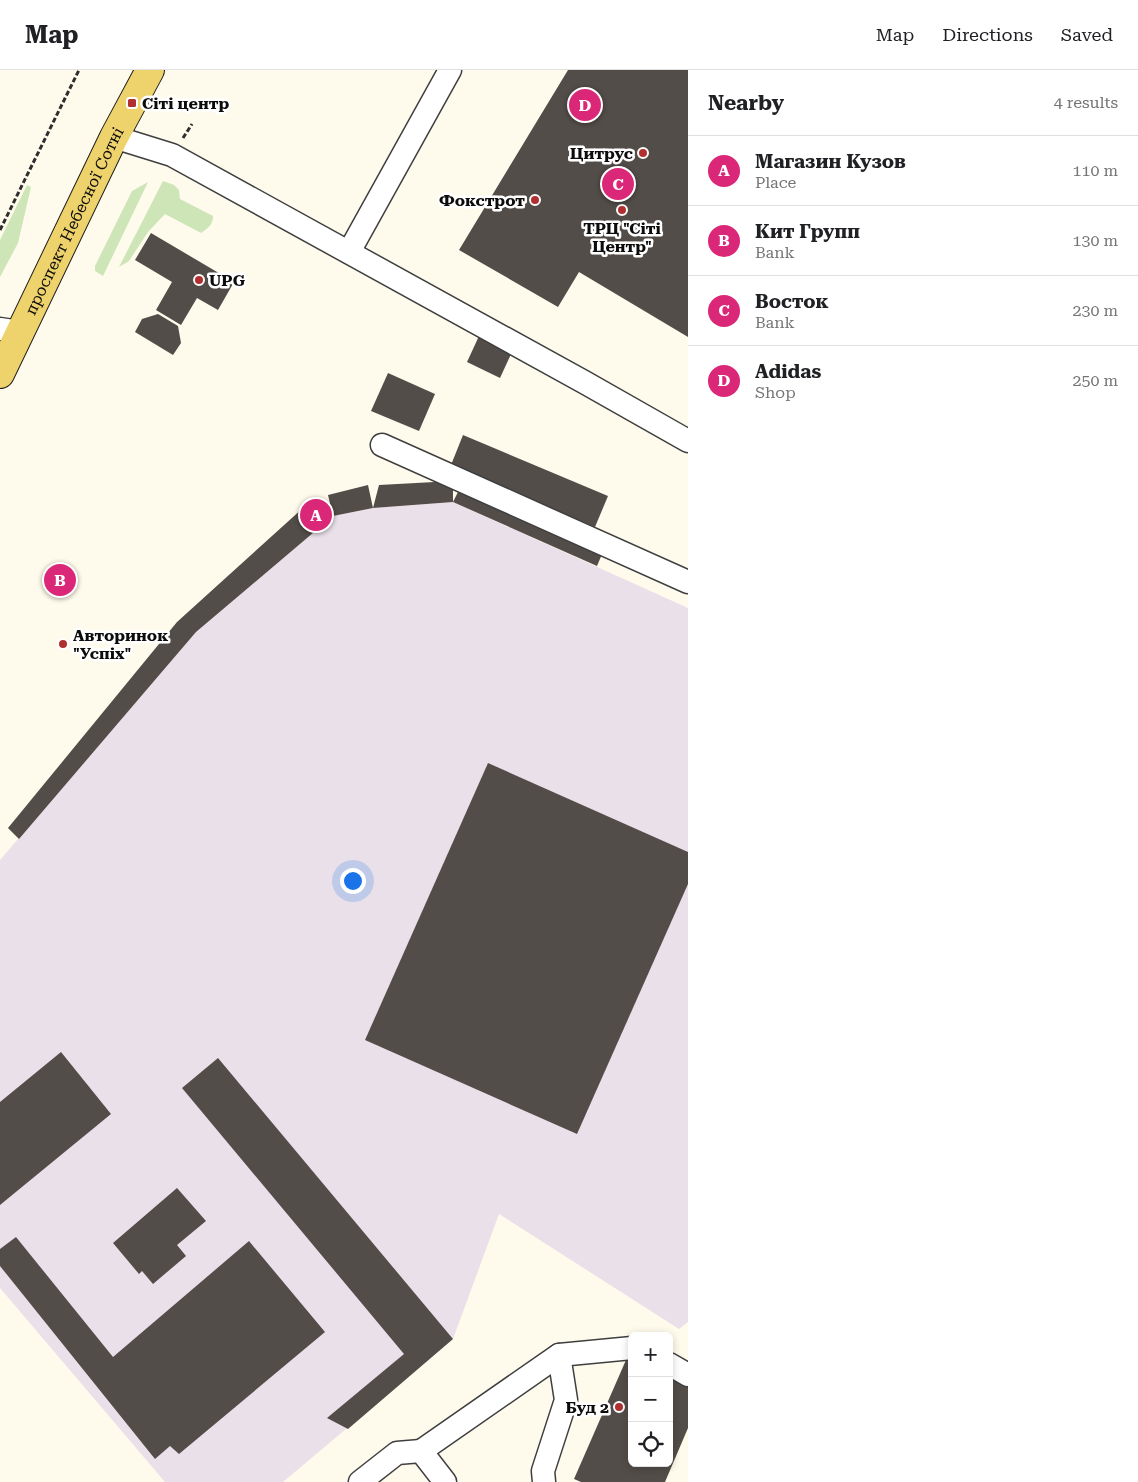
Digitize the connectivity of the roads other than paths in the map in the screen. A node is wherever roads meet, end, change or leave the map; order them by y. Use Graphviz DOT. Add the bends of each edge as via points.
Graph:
graph roads {
  1 [pos="150,70"];
  2 [pos="450,70"];
  3 [pos="114,137"];
  4 [pos="349,252"];
  5 [pos="10,331"];
  6 [pos="0,374"];
  7 [pos="688,442"];
  8 [pos="382,445"];
  9 [pos="688,582"];
  10 [pos="628,1348"];
  11 [pos="559,1355"];
  12 [pos="673,1366"];
  13 [pos="688,1375"];
  14 [pos="422,1451"];
  15 [pos="360,1482"];
  16 [pos="445,1482"];
  17 [pos="544,1482"];
  1 -- 3 [label="main road, проспект Небесної Сотні"];
  2 -- 4 [label="lane"];
  3 -- 4 [label="lane" via="172,155"];
  3 -- 5 [label="main road, проспект Небесної Сотні"];
  4 -- 7 [label="lane"];
  5 -- 6 [label="main road, проспект Небесної Сотні"];
  8 -- 9 [label="lane"];
  10 -- 11 [label="lane"];
  11 -- 14 [label="lane"];
  11 -- 17 [label="lane" via="566,1400 543,1471"];
  12 -- 13 [label="lane"];
  14 -- 15 [label="lane" via="397,1452"];
  14 -- 16 [label="lane"];
}
